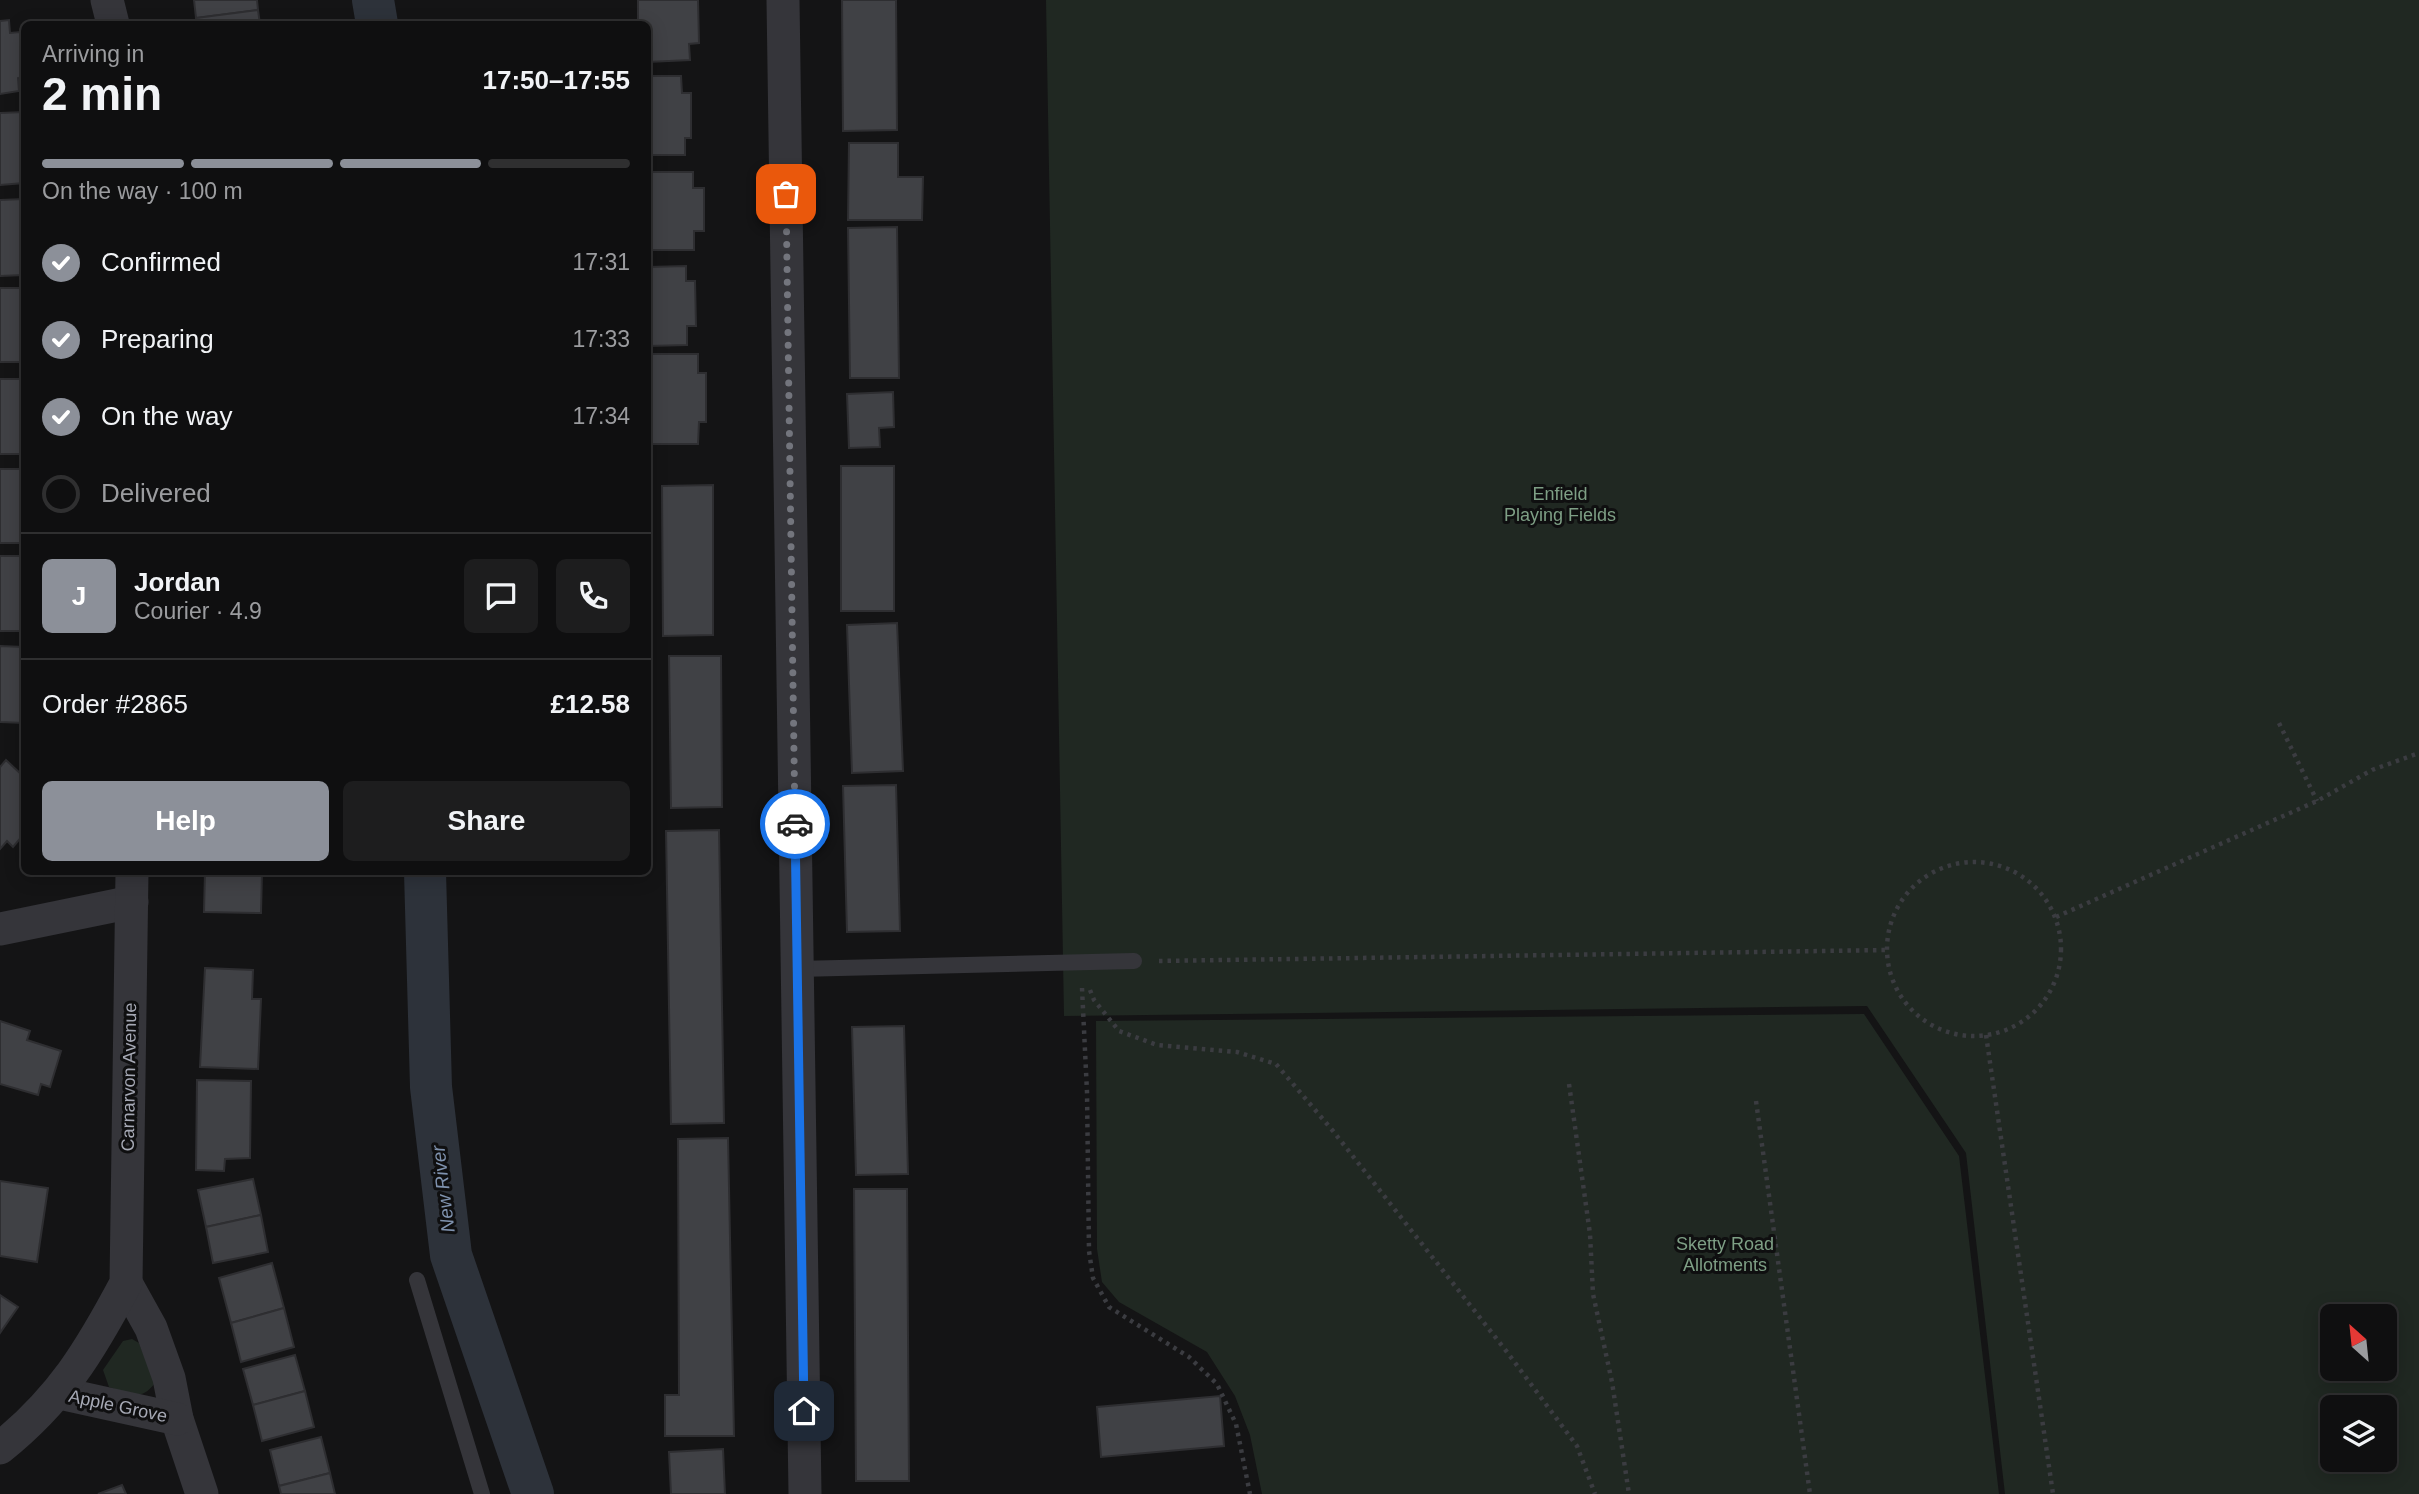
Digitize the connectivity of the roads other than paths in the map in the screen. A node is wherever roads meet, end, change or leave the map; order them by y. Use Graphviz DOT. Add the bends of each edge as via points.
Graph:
graph roads {
  1 [pos="107,0"];
  2 [pos="783,0"];
  3 [pos="112,21"];
  4 [pos="132,887"];
  5 [pos="0,929"];
  6 [pos="1134,961"];
  7 [pos="797,968"];
  8 [pos="417,1280"];
  9 [pos="126,1283"];
  10 [pos="59,1393"];
  11 [pos="177,1419"];
  12 [pos="0,1448"];
  13 [pos="202,1494"];
  14 [pos="482,1494"];
  15 [pos="805,1494"];
  1 -- 3 [label="street"];
  2 -- 7 [label="street"];
  4 -- 5 [label="street"];
  4 -- 9 [label="street, Carnarvon Avenue"];
  6 -- 7 [label="lane"];
  7 -- 15 [label="street"];
  8 -- 14 [label="lane"];
  9 -- 10 [label="street" via="96,1340"];
  9 -- 11 [label="street, Apple Grove" via="169,1378"];
  10 -- 11 [label="street, Apple Grove"];
  10 -- 12 [label="street"];
  11 -- 13 [label="street, Apple Grove"];
}
